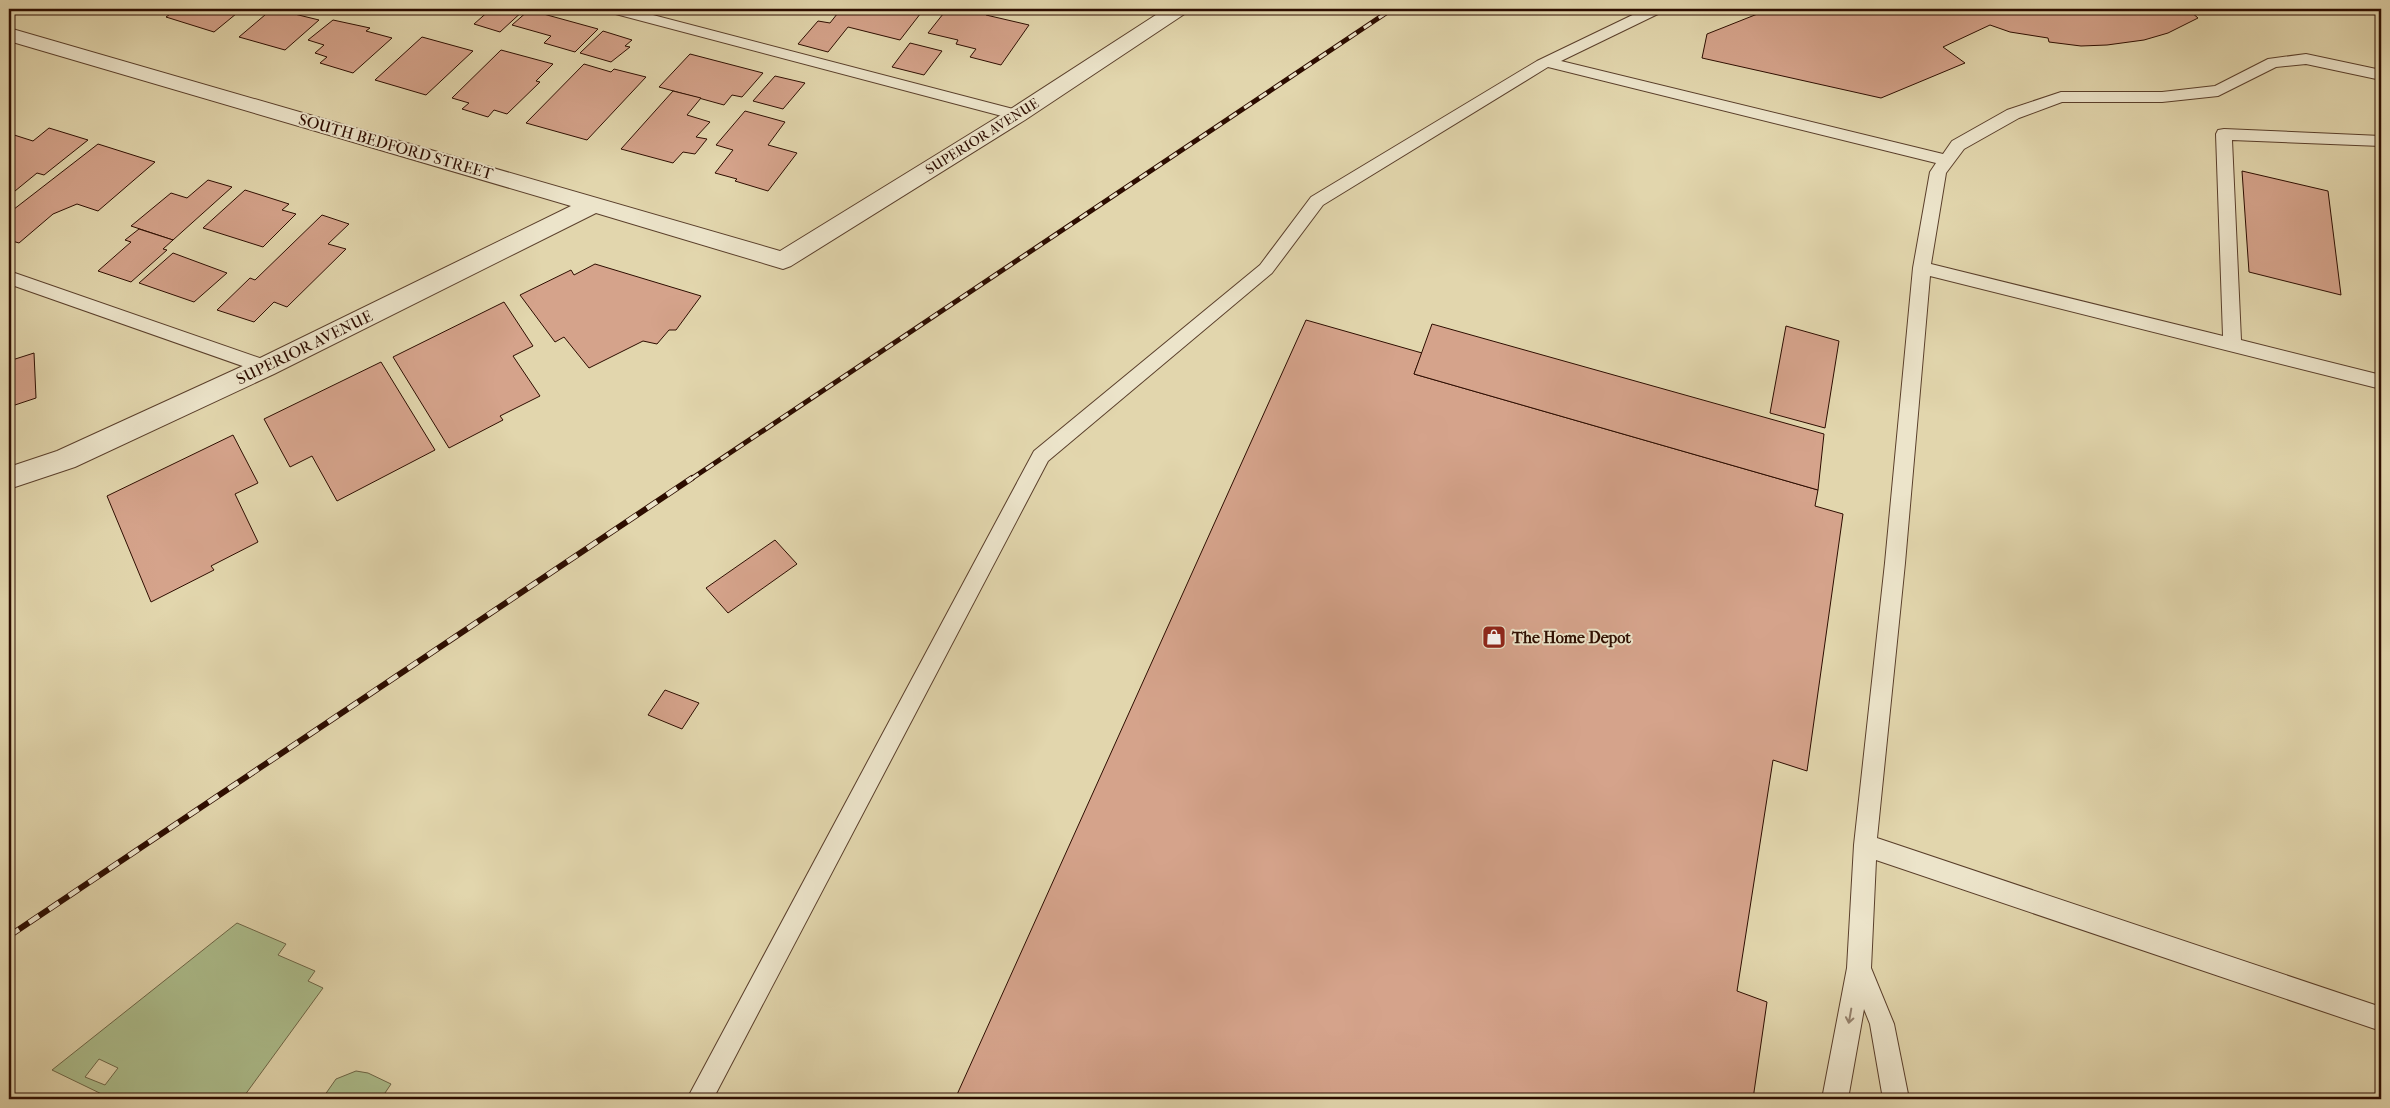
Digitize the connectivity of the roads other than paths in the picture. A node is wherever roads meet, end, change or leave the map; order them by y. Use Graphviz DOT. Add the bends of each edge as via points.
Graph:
graph roads {
  1 [pos="613,9"];
  2 [pos="1180,9"];
  3 [pos="1657,9"];
  4 [pos="9,34"];
  5 [pos="1546,62"];
  6 [pos="2381,75"];
  7 [pos="1016,114"];
  8 [pos="2381,142"];
  9 [pos="1946,160"];
  10 [pos="594,204"];
  11 [pos="783,260"];
  12 [pos="1922,268"];
  13 [pos="9,278"];
  14 [pos="2232,345"];
  15 [pos="265,367"];
  16 [pos="2381,382"];
  17 [pos="9,478"];
  18 [pos="1865,845"];
  19 [pos="1859,968"];
  20 [pos="2381,1019"];
  21 [pos="700,1099"];
  22 [pos="1835,1099"];
  23 [pos="1896,1099"];
  1 -- 7 [label="lane"];
  2 -- 7 [label="street, SUPERIOR AVENUE"];
  3 -- 5 [label="lane"];
  4 -- 10 [label="street, SOUTH BEDFORD STREET"];
  5 -- 9 [label="lane"];
  5 -- 21 [label="lane" via="1317,201 1266,269 1041,456"];
  6 -- 9 [label="lane" via="2306,59 2273,62 2218,91 2162,97 2062,97 2013,114 1958,145"];
  7 -- 11 [label="street, SUPERIOR AVENUE"];
  8 -- 14 [label="lane" via="2224,134"];
  9 -- 12 [label="lane" via="1938,172"];
  10 -- 11 [label="street, SOUTH BEDFORD STREET"];
  10 -- 15 [label="street, SUPERIOR AVENUE"];
  12 -- 14 [label="lane"];
  12 -- 18 [label="lane"];
  13 -- 15 [label="lane"];
  14 -- 16 [label="lane"];
  15 -- 17 [label="street, SUPERIOR AVENUE" via="66,459"];
  18 -- 19 [label="lane"];
  18 -- 20 [label="lane"];
  19 -- 22 [label="lane, one-way"];
  19 -- 23 [label="lane" via="1882,1024"];
}
